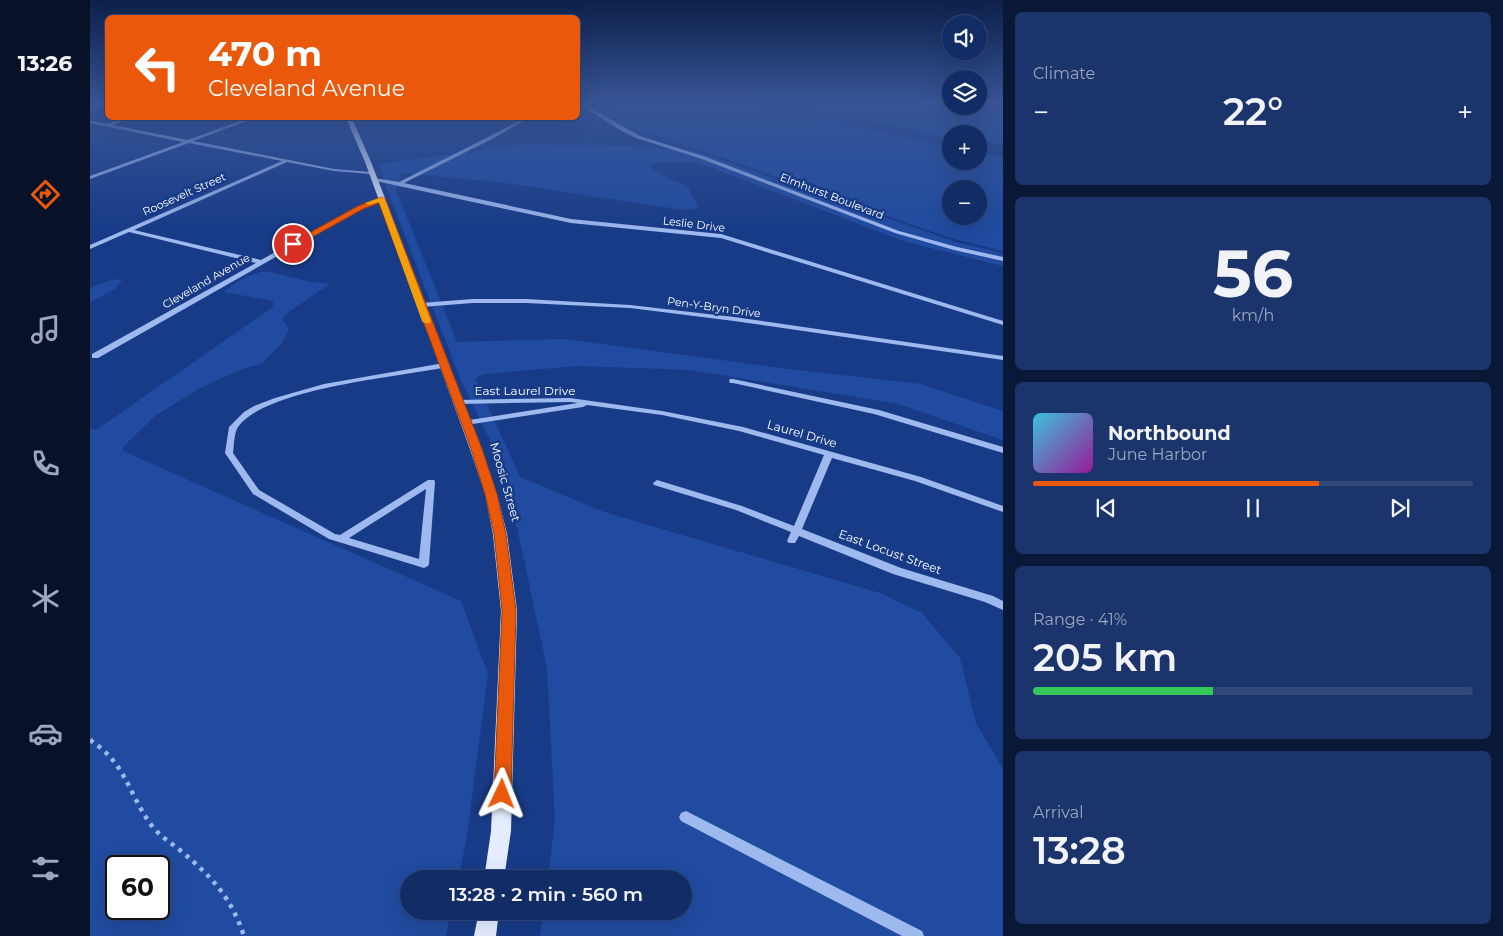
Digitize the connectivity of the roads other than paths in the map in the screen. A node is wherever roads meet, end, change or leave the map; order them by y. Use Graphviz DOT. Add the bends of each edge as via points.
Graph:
graph roads {
  1 [pos="178,145"];
  2 [pos="207,145"];
  3 [pos="360,145"];
  4 [pos="477,145"];
  5 [pos="662,145"];
  6 [pos="286,160"];
  7 [pos="373,177"];
  8 [pos="90,178"];
  9 [pos="399,184"];
  10 [pos="382,199"];
  11 [pos="128,230"];
  12 [pos="90,247"];
  13 [pos="1003,259"];
  14 [pos="260,262"];
  15 [pos="421,306"];
  16 [pos="1003,323"];
  17 [pos="95,356"];
  18 [pos="1003,358"];
  19 [pos="444,365"];
  20 [pos="734,381"];
  21 [pos="458,402"];
  22 [pos="588,403"];
  23 [pos="466,423"];
  24 [pos="1003,450"];
  25 [pos="829,454"];
  26 [pos="657,483"];
  27 [pos="1003,510"];
  28 [pos="794,536"];
  29 [pos="341,539"];
  30 [pos="1003,606"];
  31 [pos="686,817"];
  32 [pos="495,870"];
  33 [pos="487,920"];
  34 [pos="485,936"];
  35 [pos="917,936"];
  1 -- 8 [label="street"];
  2 -- 6 [label="street, Leslie Drive"];
  3 -- 7 [label="main road, Moosic Street"];
  4 -- 9 [label="street"];
  5 -- 13 [label="street, Elmhurst Boulevard" via="897,232"];
  6 -- 7 [label="street, Leslie Drive"];
  6 -- 11 [label="street, Roosevelt Street"];
  7 -- 9 [label="street, Leslie Drive"];
  7 -- 10 [label="main road, Moosic Street"];
  9 -- 16 [label="street, Leslie Drive" via="571,221 721,236"];
  10 -- 14 [label="street, Cleveland Avenue" via="360,207"];
  10 -- 15 [label="main road, Moosic Street"];
  11 -- 12 [label="street, Roosevelt Street"];
  11 -- 14 [label="street"];
  14 -- 17 [label="street, Cleveland Avenue"];
  15 -- 18 [label="street, Pen-Y-Bryn Drive" via="512,300 614,304"];
  15 -- 19 [label="main road, Moosic Street"];
  19 -- 21 [label="main road, Moosic Street"];
  19 -- 29 [label="street" via="300,394 256,408 233,427 229,453 256,492 332,537"];
  20 -- 24 [label="street" via="876,412"];
  21 -- 22 [label="street, East Laurel Drive" via="570,400"];
  21 -- 23 [label="main road, Moosic Street"];
  22 -- 23 [label="street, East Laurel Drive"];
  22 -- 25 [label="street, Laurel Drive" via="672,415"];
  23 -- 32 [label="main road, Moosic Street" via="491,494 509,611 501,831"];
  25 -- 27 [label="street, Laurel Drive" via="918,480"];
  25 -- 28 [label="street"];
  26 -- 28 [label="street, East Locust Street" via="739,508"];
  28 -- 30 [label="street, East Locust Street"];
  29 -- 29 [label="street" via="424,564 432,482 423,487"];
  31 -- 35 [label="street"];
  33 -- 34 [label="main road"];
}
